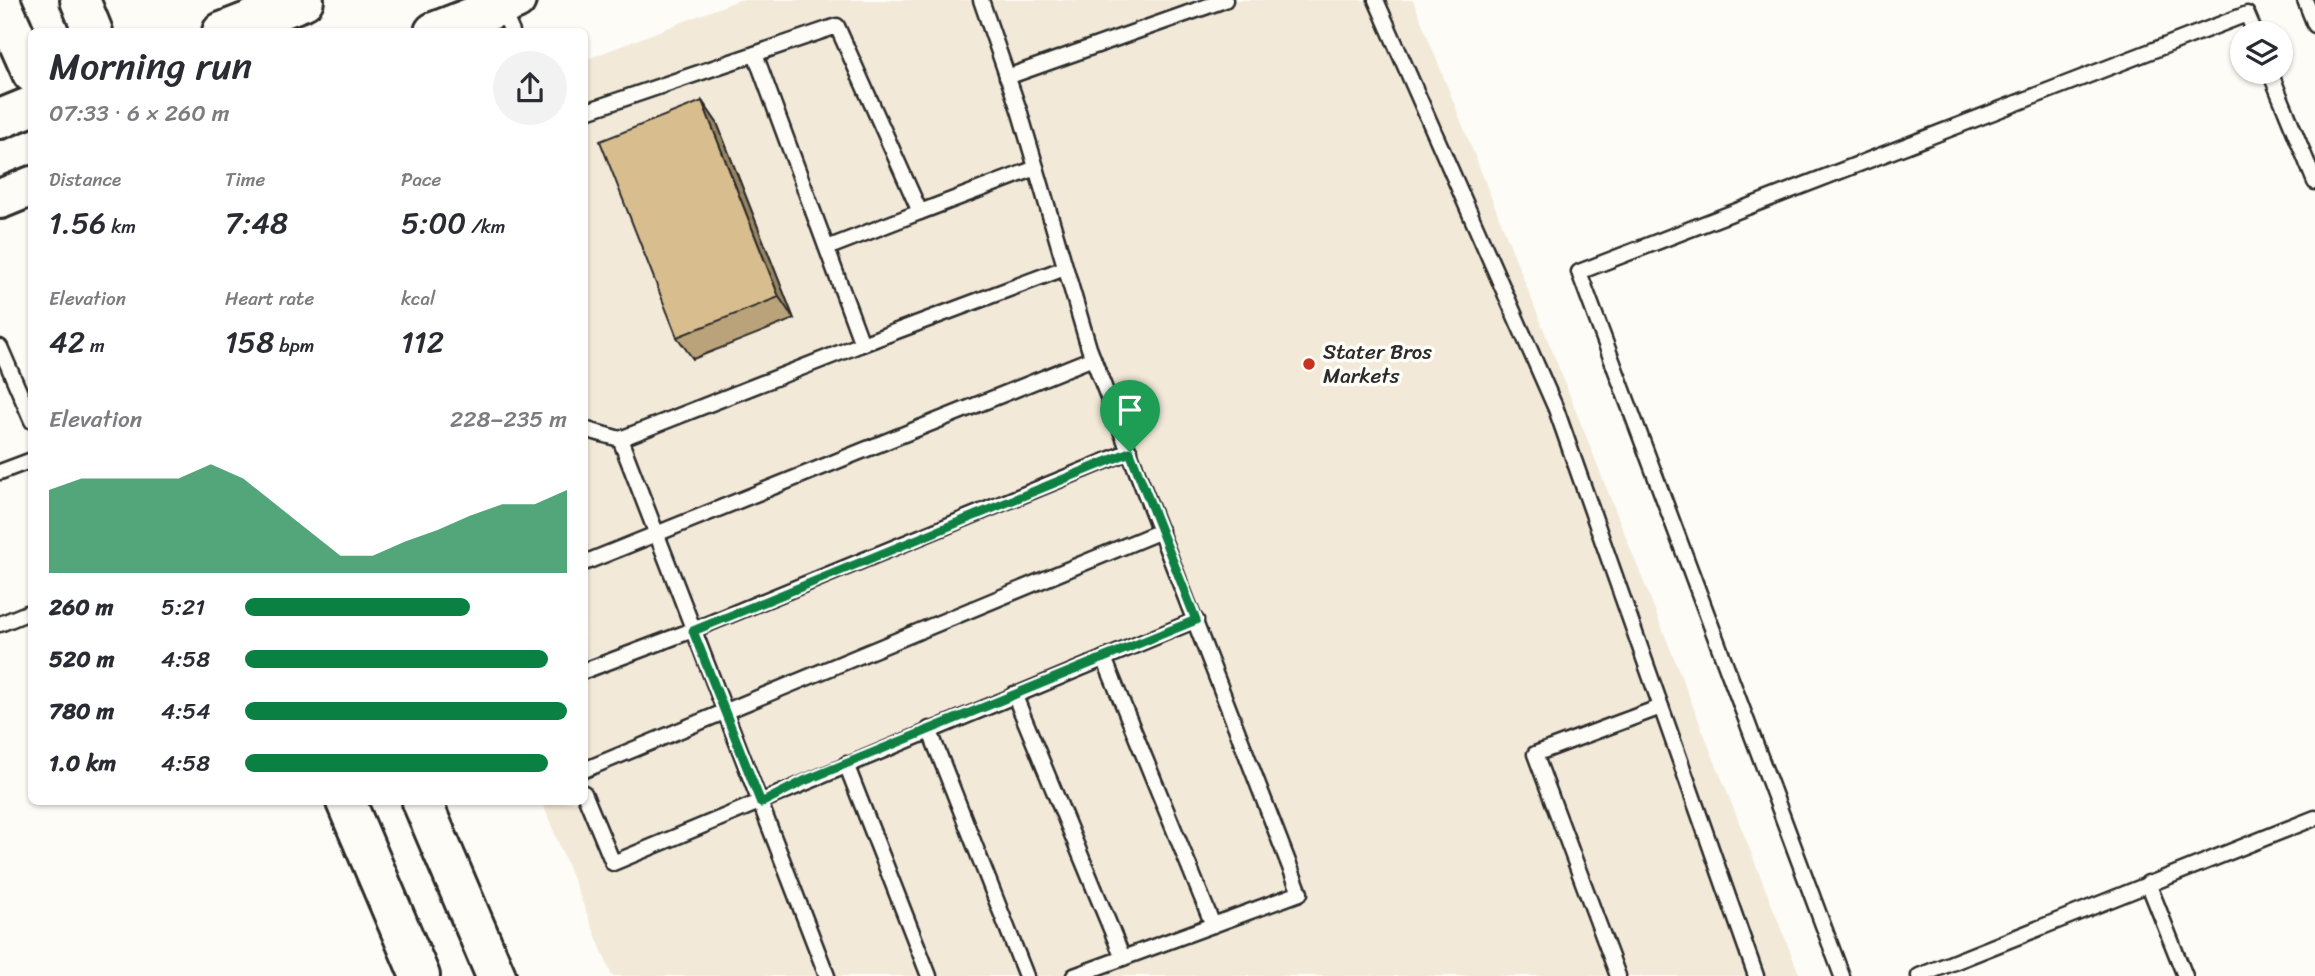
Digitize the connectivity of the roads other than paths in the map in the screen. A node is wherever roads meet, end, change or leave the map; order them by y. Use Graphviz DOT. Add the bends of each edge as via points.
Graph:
graph roads {
  1 [pos="80,0"];
  2 [pos="304,0"];
  3 [pos="981,0"];
  4 [pos="1225,0"];
  5 [pos="1376,0"];
  6 [pos="2305,0"];
  7 [pos="0,1"];
  8 [pos="510,12"];
  9 [pos="2250,21"];
  10 [pos="2315,25"];
  11 [pos="91,28"];
  12 [pos="232,28"];
  13 [pos="449,28"];
  14 [pos="755,54"];
  15 [pos="28,64"];
  16 [pos="1007,77"];
  17 [pos="2275,84"];
  18 [pos="28,108"];
  19 [pos="588,111"];
  20 [pos="0,118"];
  21 [pos="1036,168"];
  22 [pos="2315,182"];
  23 [pos="28,188"];
  24 [pos="0,199"];
  25 [pos="920,212"];
  26 [pos="827,248"];
  27 [pos="1065,268"];
  28 [pos="862,345"];
  29 [pos="0,347"];
  30 [pos="1093,358"];
  31 [pos="28,412"];
  32 [pos="588,430"];
  33 [pos="620,439"];
  34 [pos="1130,452"];
  35 [pos="28,462"];
  36 [pos="0,472"];
  37 [pos="1161,531"];
  38 [pos="656,533"];
  39 [pos="588,562"];
  40 [pos="28,613"];
  41 [pos="1196,620"];
  42 [pos="0,624"];
  43 [pos="693,631"];
  44 [pos="1104,658"];
  45 [pos="588,670"];
  46 [pos="1014,694"];
  47 [pos="1661,707"];
  48 [pos="725,713"];
  49 [pos="929,729"];
  50 [pos="846,764"];
  51 [pos="588,768"];
  52 [pos="588,803"];
  53 [pos="761,803"];
  54 [pos="347,805"];
  55 [pos="423,805"];
  56 [pos="2315,818"];
  57 [pos="2148,883"];
  58 [pos="1213,925"];
  59 [pos="1123,958"];
  60 [pos="420,976"];
  61 [pos="496,976"];
  62 [pos="827,976"];
  63 [pos="929,976"];
  64 [pos="1026,976"];
  65 [pos="1074,976"];
  66 [pos="1619,976"];
  67 [pos="1756,976"];
  68 [pos="1842,976"];
  69 [pos="1919,976"];
  70 [pos="2185,976"];
  1 -- 11 [label="main road"];
  2 -- 12 [label="main road"];
  3 -- 16 [label="lane"];
  4 -- 16 [label="lane"];
  5 -- 47 [label="lane" via="1556,409"];
  6 -- 10 [label="lane"];
  7 -- 15 [label="main road"];
  8 -- 13 [label="main road"];
  9 -- 68 [label="lane" via="2247,14 1579,272"];
  14 -- 19 [label="lane"];
  14 -- 25 [label="lane" via="837,26"];
  14 -- 26 [label="lane"];
  16 -- 21 [label="lane"];
  17 -- 22 [label="lane"];
  18 -- 20 [label="main road"];
  21 -- 25 [label="lane"];
  21 -- 27 [label="lane"];
  23 -- 24 [label="main road"];
  25 -- 26 [label="lane"];
  26 -- 28 [label="lane"];
  27 -- 28 [label="lane"];
  27 -- 30 [label="lane"];
  28 -- 33 [label="lane"];
  29 -- 31 [label="lane"];
  30 -- 34 [label="lane"];
  30 -- 38 [label="lane"];
  32 -- 33 [label="lane"];
  33 -- 38 [label="lane"];
  34 -- 37 [label="lane"];
  34 -- 43 [label="lane"];
  35 -- 36 [label="lane"];
  37 -- 41 [label="lane"];
  37 -- 48 [label="lane"];
  38 -- 39 [label="lane"];
  38 -- 43 [label="lane"];
  40 -- 42 [label="lane"];
  41 -- 44 [label="lane"];
  41 -- 58 [label="lane" via="1300,893"];
  43 -- 45 [label="lane"];
  43 -- 48 [label="lane"];
  44 -- 46 [label="lane"];
  44 -- 58 [label="lane"];
  46 -- 49 [label="lane"];
  46 -- 59 [label="lane"];
  47 -- 66 [label="lane" via="1535,754"];
  47 -- 67 [label="lane"];
  48 -- 51 [label="lane"];
  48 -- 53 [label="lane"];
  49 -- 50 [label="lane"];
  49 -- 64 [label="lane"];
  50 -- 53 [label="lane"];
  50 -- 63 [label="lane"];
  52 -- 53 [label="lane" via="613,863"];
  53 -- 62 [label="lane"];
  54 -- 60 [label="main road"];
  55 -- 61 [label="main road"];
  56 -- 57 [label="lane"];
  57 -- 69 [label="lane"];
  57 -- 70 [label="lane"];
  58 -- 59 [label="lane"];
  59 -- 65 [label="lane"];
}
